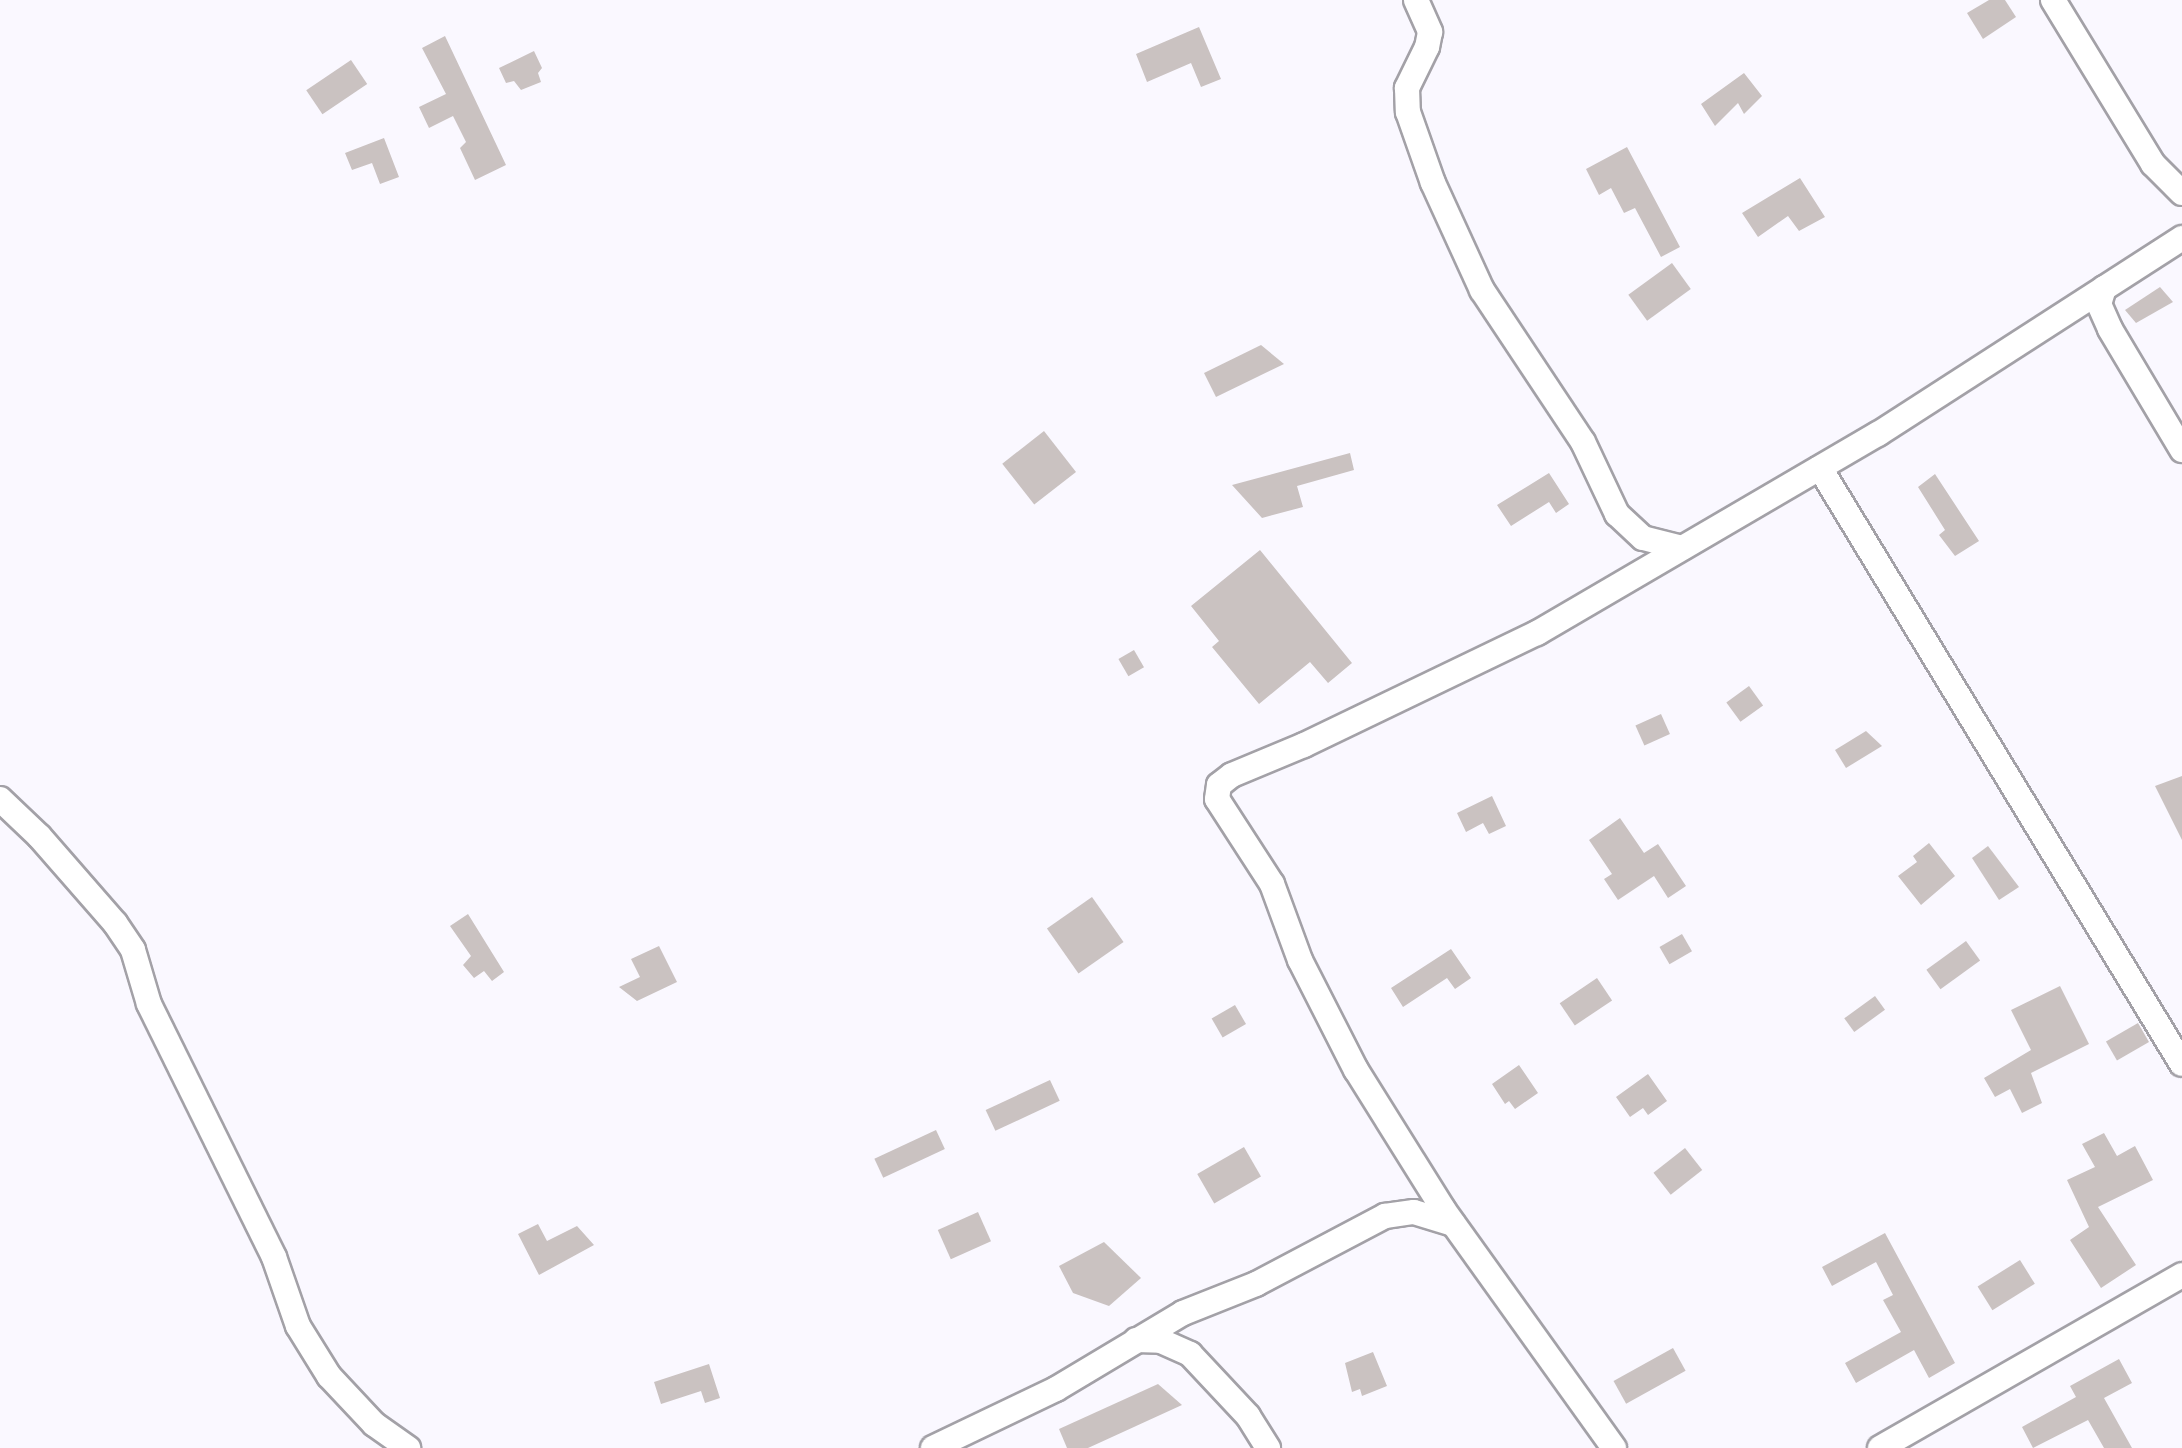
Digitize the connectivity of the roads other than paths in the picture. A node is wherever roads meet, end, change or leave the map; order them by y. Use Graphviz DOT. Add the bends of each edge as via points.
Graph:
graph roads {
  1 [pos="1416,0"];
  2 [pos="2053,0"];
  3 [pos="2182,193"];
  4 [pos="2182,238"];
  5 [pos="2104,288"];
  6 [pos="2182,450"];
  7 [pos="1820,468"];
  8 [pos="1682,548"];
  9 [pos="0,799"];
  10 [pos="2182,1064"];
  11 [pos="1453,1224"];
  12 [pos="2182,1275"];
  13 [pos="1136,1340"];
  14 [pos="408,1448"];
  15 [pos="933,1448"];
  16 [pos="1268,1448"];
  17 [pos="1614,1448"];
  18 [pos="1880,1448"];
  1 -- 8 [label="street" via="1430,32 1407,88 1408,112 1433,183 1482,290 1583,442 1617,514 1643,538"];
  2 -- 3 [label="street" via="2153,164"];
  4 -- 5 [label="street"];
  5 -- 6 [label="street" via="2099,304 2110,329"];
  5 -- 7 [label="street"];
  7 -- 8 [label="street"];
  7 -- 10 [label="street"];
  8 -- 11 [label="street" via="1537,633 1219,785 1217,799 1272,884 1300,960 1356,1070"];
  9 -- 14 [label="street" via="39,836 133,950 149,1004 274,1257 298,1326 329,1376 374,1424"];
  11 -- 13 [label="street" via="1414,1212 1385,1216"];
  11 -- 17 [label="street"];
  12 -- 18 [label="street"];
  13 -- 15 [label="street" via="1033,1401"];
  13 -- 16 [label="street" via="1161,1341 1190,1354 1248,1416"];
}
